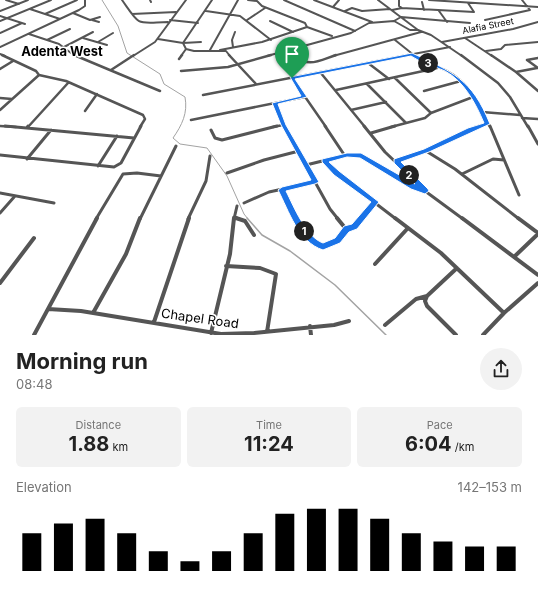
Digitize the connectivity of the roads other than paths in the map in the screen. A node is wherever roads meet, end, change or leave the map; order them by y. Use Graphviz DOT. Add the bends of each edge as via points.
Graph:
graph roads {
  1 [pos="6,0"];
  2 [pos="28,0"];
  3 [pos="51,0"];
  4 [pos="77,0"];
  5 [pos="85,0"];
  6 [pos="122,0"];
  7 [pos="186,0"];
  8 [pos="211,0"];
  9 [pos="238,0"];
  10 [pos="248,0"];
  11 [pos="264,0"];
  12 [pos="284,0"];
  13 [pos="314,0"];
  14 [pos="339,0"];
  15 [pos="378,0"];
  16 [pos="399,0"];
  17 [pos="429,0"];
  18 [pos="522,0"];
  19 [pos="422,2"];
  20 [pos="468,3"];
  21 [pos="19,4"];
  22 [pos="261,4"];
  23 [pos="354,5"];
  24 [pos="333,7"];
  25 [pos="528,7"];
  26 [pos="266,8"];
  27 [pos="354,8"];
  28 [pos="402,8"];
  29 [pos="538,8"];
  30 [pos="30,9"];
  31 [pos="391,10"];
  32 [pos="424,10"];
  33 [pos="0,11"];
  34 [pos="206,11"];
  35 [pos="344,11"];
  36 [pos="439,11"];
  37 [pos="176,12"];
  38 [pos="73,13"];
  39 [pos="45,14"];
  40 [pos="132,14"];
  41 [pos="230,14"];
  42 [pos="0,16"];
  43 [pos="100,17"];
  44 [pos="7,18"];
  45 [pos="401,18"];
  46 [pos="60,19"];
  47 [pos="92,20"];
  48 [pos="247,20"];
  49 [pos="485,20"];
  50 [pos="0,21"];
  51 [pos="169,21"];
  52 [pos="270,21"];
  53 [pos="394,21"];
  54 [pos="100,22"];
  55 [pos="198,22"];
  56 [pos="372,22"];
  57 [pos="447,22"];
  58 [pos="538,22"];
  59 [pos="470,23"];
  60 [pos="415,25"];
  61 [pos="307,27"];
  62 [pos="70,29"];
  63 [pos="417,30"];
  64 [pos="355,31"];
  65 [pos="93,32"];
  66 [pos="235,32"];
  67 [pos="293,32"];
  68 [pos="421,32"];
  69 [pos="0,33"];
  70 [pos="114,33"];
  71 [pos="29,34"];
  72 [pos="332,36"];
  73 [pos="83,38"];
  74 [pos="465,38"];
  75 [pos="158,39"];
  76 [pos="47,40"];
  77 [pos="271,40"];
  78 [pos="394,40"];
  79 [pos="98,42"];
  80 [pos="200,42"];
  81 [pos="441,42"];
  82 [pos="538,42"];
  83 [pos="183,43"];
  84 [pos="107,45"];
  85 [pos="0,47"];
  86 [pos="64,47"];
  87 [pos="233,47"];
  88 [pos="450,47"];
  89 [pos="186,48"];
  90 [pos="286,50"];
  91 [pos="210,51"];
  92 [pos="217,51"];
  93 [pos="486,52"];
  94 [pos="0,54"];
  95 [pos="412,54"];
  96 [pos="538,58"];
  97 [pos="179,59"];
  98 [pos="13,61"];
  99 [pos="368,63"];
  100 [pos="236,64"];
  101 [pos="438,68"];
  102 [pos="538,68"];
  103 [pos="0,69"];
  104 [pos="111,70"];
  105 [pos="181,71"];
  106 [pos="320,72"];
  107 [pos="516,72"];
  108 [pos="39,75"];
  109 [pos="292,78"];
  110 [pos="396,78"];
  111 [pos="389,79"];
  112 [pos="461,81"];
  113 [pos="68,83"];
  114 [pos="256,84"];
  115 [pos="367,84"];
  116 [pos="537,89"];
  117 [pos="336,90"];
  118 [pos="160,91"];
  119 [pos="424,92"];
  120 [pos="97,94"];
  121 [pos="203,95"];
  122 [pos="305,97"];
  123 [pos="473,97"];
  124 [pos="0,98"];
  125 [pos="12,99"];
  126 [pos="386,102"];
  127 [pos="275,103"];
  128 [pos="0,110"];
  129 [pos="351,110"];
  130 [pos="85,111"];
  131 [pos="482,112"];
  132 [pos="431,113"];
  133 [pos="521,117"];
  134 [pos="538,119"];
  135 [pos="190,120"];
  136 [pos="406,123"];
  137 [pos="487,124"];
  138 [pos="283,125"];
  139 [pos="0,126"];
  140 [pos="27,128"];
  141 [pos="51,130"];
  142 [pos="211,130"];
  143 [pos="371,133"];
  144 [pos="117,136"];
  145 [pos="134,138"];
  146 [pos="538,144"];
  147 [pos="176,146"];
  148 [pos="426,150"];
  149 [pos="299,152"];
  150 [pos="0,155"];
  151 [pos="210,156"];
  152 [pos="345,156"];
  153 [pos="28,159"];
  154 [pos="324,160"];
  155 [pos="504,160"];
  156 [pos="396,161"];
  157 [pos="306,165"];
  158 [pos="98,166"];
  159 [pos="227,173"];
  160 [pos="462,174"];
  161 [pos="162,176"];
  162 [pos="315,182"];
  163 [pos="282,190"];
  164 [pos="425,191"];
  165 [pos="0,193"];
  166 [pos="519,195"];
  167 [pos="15,196"];
  168 [pos="375,202"];
  169 [pos="54,203"];
  170 [pos="244,203"];
  171 [pos="237,206"];
  172 [pos="0,213"];
  173 [pos="234,217"];
  174 [pos="408,228"];
  175 [pos="346,229"];
  176 [pos="538,233"];
  177 [pos="254,235"];
  178 [pos="34,238"];
  179 [pos="515,256"];
  180 [pos="375,264"];
  181 [pos="226,266"];
  182 [pos="457,268"];
  183 [pos="538,275"];
  184 [pos="0,283"];
  185 [pos="538,283"];
  186 [pos="427,296"];
  187 [pos="48,309"];
  188 [pos="93,313"];
  189 [pos="504,313"];
  190 [pos="349,321"];
  191 [pos="154,322"];
  192 [pos="385,325"];
  193 [pos="310,326"];
  194 [pos="267,332"];
  195 [pos="211,333"];
  196 [pos="34,335"];
  197 [pos="311,335"];
  198 [pos="456,335"];
  199 [pos="483,335"];
  1 -- 21 [label="street"];
  2 -- 21 [label="street"];
  3 -- 30 [label="street"];
  4 -- 39 [label="street"];
  5 -- 38 [label="street" via="85,6"];
  6 -- 40 [label="street"];
  7 -- 37 [label="street"];
  8 -- 34 [label="street"];
  9 -- 41 [label="street"];
  10 -- 22 [label="street"];
  11 -- 22 [label="street"];
  12 -- 64 [label="street"];
  13 -- 24 [label="street"];
  14 -- 24 [label="street"];
  15 -- 31 [label="street"];
  16 -- 28 [label="street" via="399,6"];
  17 -- 20 [label="street"];
  18 -- 25 [label="street"];
  19 -- 32 [label="street"];
  20 -- 25 [label="street"];
  20 -- 36 [label="street" via="474,12"];
  21 -- 33 [label="street"];
  22 -- 26 [label="street"];
  23 -- 27 [label="street"];
  24 -- 35 [label="street"];
  25 -- 29 [label="street"];
  25 -- 49 [label="street" via="529,11"];
  26 -- 48 [label="street"];
  26 -- 61 [label="street" via="305,23"];
  27 -- 31 [label="street" via="362,11"];
  27 -- 35 [label="street"];
  28 -- 31 [label="street"];
  28 -- 32 [label="street"];
  30 -- 39 [label="street"];
  30 -- 44 [label="street"];
  31 -- 45 [label="street"];
  32 -- 36 [label="street"];
  34 -- 41 [label="street"];
  34 -- 55 [label="street"];
  35 -- 56 [label="street"];
  36 -- 57 [label="street"];
  37 -- 40 [label="street"];
  37 -- 51 [label="street"];
  38 -- 46 [label="street"];
  38 -- 47 [label="street"];
  39 -- 46 [label="street"];
  40 -- 51 [label="street" via="140,23"];
  41 -- 48 [label="street"];
  41 -- 91 [label="street"];
  42 -- 44 [label="street"];
  43 -- 47 [label="street"];
  44 -- 50 [label="street"];
  44 -- 69 [label="street" via="24,24"];
  45 -- 53 [label="street"];
  45 -- 57 [label="street"];
  45 -- 63 [label="street"];
  46 -- 71 [label="street"];
  47 -- 54 [label="street"];
  48 -- 77 [label="street"];
  51 -- 55 [label="street"];
  51 -- 75 [label="street"];
  52 -- 67 [label="street"];
  53 -- 56 [label="street"];
  53 -- 63 [label="street" via="409,30"];
  55 -- 83 [label="street"];
  56 -- 64 [label="street"];
  57 -- 59 [label="street"];
  58 -- 74 [label="street, Alafia Street"];
  60 -- 63 [label="street"];
  61 -- 67 [label="street"];
  61 -- 72 [label="street"];
  62 -- 76 [label="street"];
  63 -- 68 [label="street"];
  64 -- 72 [label="street"];
  65 -- 73 [label="street"];
  66 -- 87 [label="street"];
  67 -- 77 [label="street"];
  68 -- 78 [label="street"];
  68 -- 81 [label="street"];
  70 -- 79 [label="street"];
  71 -- 76 [label="street"];
  71 -- 85 [label="street"];
  72 -- 90 [label="street"];
  73 -- 79 [label="street"];
  73 -- 86 [label="street"];
  74 -- 81 [label="street, Alafia Street"];
  74 -- 93 [label="street"];
  75 -- 83 [label="street"];
  75 -- 104 [label="street"];
  76 -- 86 [label="street"];
  77 -- 87 [label="street"];
  78 -- 90 [label="street" via="308,64 301,62"];
  78 -- 95 [label="street"];
  79 -- 84 [label="street"];
  80 -- 83 [label="street"];
  81 -- 88 [label="street"];
  82 -- 93 [label="street" via="505,45 502,49"];
  83 -- 89 [label="street"];
  86 -- 104 [label="street" via="76,57"];
  87 -- 92 [label="street"];
  88 -- 95 [label="street"];
  88 -- 133 [label="street" via="498,83 510,97"];
  89 -- 91 [label="street"];
  89 -- 97 [label="street"];
  90 -- 100 [label="street"];
  91 -- 92 [label="street"];
  92 -- 100 [label="street" via="226,52"];
  93 -- 107 [label="street"];
  94 -- 98 [label="street"];
  95 -- 99 [label="street"];
  95 -- 101 [label="street"];
  96 -- 102 [label="street" via="527,60"];
  98 -- 103 [label="street"];
  98 -- 108 [label="street" via="36,71"];
  99 -- 106 [label="street"];
  99 -- 111 [label="street"];
  100 -- 105 [label="street" via="214,69"];
  100 -- 114 [label="street"];
  101 -- 110 [label="street"];
  101 -- 112 [label="street" via="448,71"];
  102 -- 107 [label="street"];
  104 -- 118 [label="street"];
  106 -- 109 [label="street"];
  106 -- 117 [label="street"];
  107 -- 116 [label="street"];
  108 -- 113 [label="street"];
  108 -- 125 [label="street"];
  109 -- 114 [label="street"];
  109 -- 122 [label="street"];
  110 -- 111 [label="street"];
  110 -- 132 [label="street"];
  111 -- 115 [label="street"];
  112 -- 119 [label="street"];
  112 -- 123 [label="street"];
  113 -- 120 [label="street"];
  113 -- 140 [label="street"];
  114 -- 121 [label="street"];
  115 -- 117 [label="street"];
  115 -- 126 [label="street"];
  117 -- 129 [label="street"];
  120 -- 130 [label="street"];
  120 -- 145 [label="street" via="145,117"];
  122 -- 127 [label="street"];
  122 -- 152 [label="street"];
  123 -- 131 [label="street"];
  123 -- 132 [label="street"];
  124 -- 125 [label="street"];
  125 -- 128 [label="street"];
  126 -- 129 [label="street"];
  126 -- 136 [label="street"];
  127 -- 135 [label="street"];
  127 -- 138 [label="street"];
  129 -- 143 [label="street"];
  131 -- 133 [label="street"];
  131 -- 137 [label="street"];
  132 -- 136 [label="street" via="425,118"];
  133 -- 134 [label="street"];
  133 -- 146 [label="street"];
  136 -- 143 [label="street"];
  137 -- 148 [label="street" via="470,129"];
  137 -- 155 [label="street"];
  138 -- 142 [label="street" via="222,140 215,138"];
  138 -- 149 [label="street"];
  139 -- 140 [label="street"];
  140 -- 141 [label="street"];
  141 -- 144 [label="street"];
  141 -- 153 [label="street"];
  143 -- 156 [label="street" via="385,152"];
  144 -- 145 [label="street"];
  144 -- 158 [label="street"];
  145 -- 158 [label="street" via="119,165"];
  147 -- 161 [label="street"];
  148 -- 156 [label="street"];
  148 -- 160 [label="street"];
  149 -- 157 [label="street"];
  149 -- 159 [label="street" via="264,160"];
  150 -- 153 [label="street"];
  151 -- 191 [label="street" via="206,181 185,226"];
  152 -- 154 [label="street"];
  152 -- 164 [label="street" via="361,156 413,187"];
  153 -- 158 [label="street"];
  154 -- 157 [label="street"];
  154 -- 168 [label="street" via="336,173"];
  155 -- 160 [label="street" via="493,160"];
  155 -- 166 [label="street"];
  156 -- 164 [label="street"];
  157 -- 162 [label="street"];
  160 -- 176 [label="street"];
  161 -- 187 [label="street" via="127,172 123,174 90,229"];
  161 -- 188 [label="street" via="141,216 126,254"];
  162 -- 163 [label="street"];
  162 -- 175 [label="street"];
  163 -- 170 [label="street" via="251,198"];
  163 -- 175 [label="street" via="300,227 316,244 323,246 338,240"];
  164 -- 179 [label="street"];
  165 -- 167 [label="street"];
  167 -- 169 [label="street"];
  167 -- 172 [label="street"];
  168 -- 174 [label="street"];
  168 -- 175 [label="street" via="355,227"];
  171 -- 173 [label="street"];
  173 -- 177 [label="street" via="245,221"];
  173 -- 181 [label="street" via="234,230"];
  174 -- 180 [label="street"];
  174 -- 182 [label="street"];
  176 -- 179 [label="street"];
  178 -- 184 [label="street"];
  179 -- 183 [label="street"];
  181 -- 194 [label="street" via="266,269 276,274"];
  181 -- 195 [label="street"];
  182 -- 186 [label="street"];
  182 -- 189 [label="street"];
  185 -- 189 [label="street"];
  186 -- 192 [label="street" via="416,299"];
  186 -- 198 [label="street" via="427,306"];
  187 -- 188 [label="street, Chapel Road"];
  187 -- 196 [label="street"];
  188 -- 191 [label="street, Chapel Road"];
  189 -- 199 [label="street"];
  190 -- 193 [label="street, Chapel Road" via="336,325"];
  191 -- 195 [label="street, Chapel Road"];
  193 -- 194 [label="street, Chapel Road"];
  193 -- 197 [label="street"];
  194 -- 195 [label="street, Chapel Road" via="243,335"];
}
